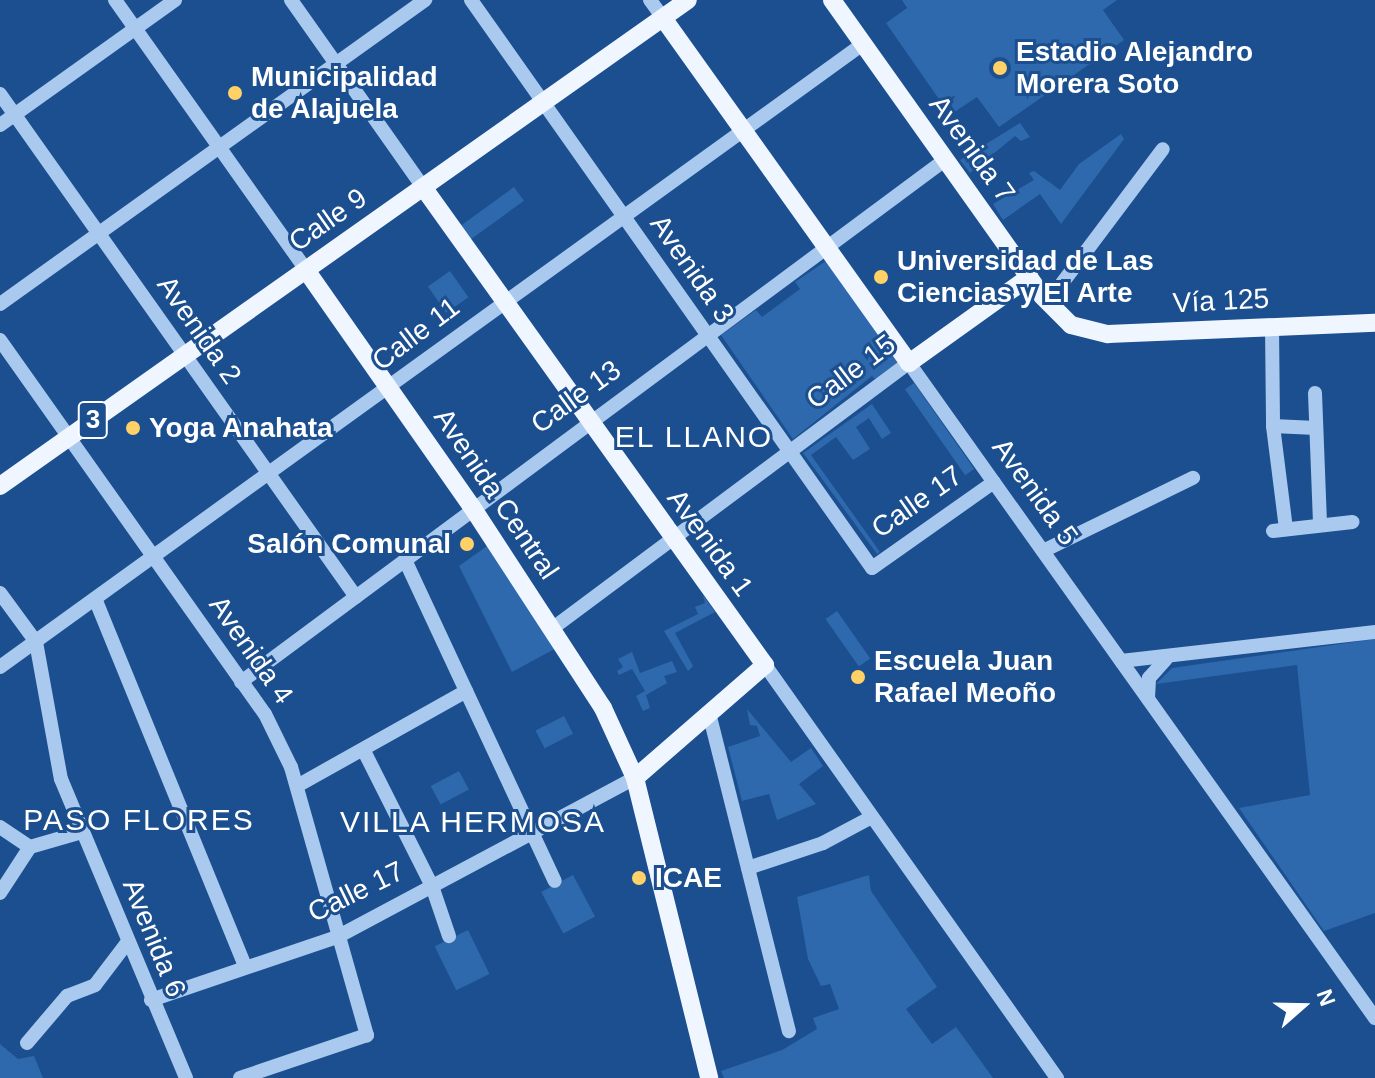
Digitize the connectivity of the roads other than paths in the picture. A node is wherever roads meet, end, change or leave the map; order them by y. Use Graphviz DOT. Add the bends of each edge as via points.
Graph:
graph roads {
  1 [pos="115,0"];
  2 [pos="175,0"];
  3 [pos="291,0"];
  4 [pos="425,0"];
  5 [pos="471,0"];
  6 [pos="650,0"];
  7 [pos="688,0"];
  8 [pos="832,0"];
  9 [pos="663,18"];
  10 [pos="135,29"];
  11 [pos="863,44"];
  12 [pos="336,63"];
  13 [pos="0,94"];
  14 [pos="543,102"];
  15 [pos="14,114"];
  16 [pos="0,125"];
  17 [pos="743,130"];
  18 [pos="219,147"];
  19 [pos="1163,149"];
  20 [pos="945,160"];
  21 [pos="423,187"];
  22 [pos="623,217"];
  23 [pos="99,233"];
  24 [pos="826,247"];
  25 [pos="306,270"];
  26 [pos="1029,277"];
  27 [pos="504,301"];
  28 [pos="1048,302"];
  29 [pos="0,304"];
  30 [pos="1375,323"];
  31 [pos="1071,325"];
  32 [pos="1272,326"];
  33 [pos="707,334"];
  34 [pos="0,340"];
  35 [pos="186,355"];
  36 [pos="909,363"];
  37 [pos="388,387"];
  38 [pos="1315,393"];
  39 [pos="588,420"];
  40 [pos="1273,426"];
  41 [pos="1316,428"];
  42 [pos="69,437"];
  43 [pos="790,452"];
  44 [pos="270,475"];
  45 [pos="1193,478"];
  46 [pos="994,482"];
  47 [pos="0,486"];
  48 [pos="472,507"];
  49 [pos="1352,522"];
  50 [pos="1320,525"];
  51 [pos="674,541"];
  52 [pos="1043,551"];
  53 [pos="154,558"];
  54 [pos="405,560"];
  55 [pos="872,568"];
  56 [pos="0,593"];
  57 [pos="356,597"];
  58 [pos="96,601"];
  59 [pos="553,628"];
  60 [pos="1375,632"];
  61 [pos="36,642"];
  62 [pos="1166,659"];
  63 [pos="1121,661"];
  64 [pos="765,665"];
  65 [pos="0,667"];
  66 [pos="1130,674"];
  67 [pos="241,682"];
  68 [pos="466,691"];
  69 [pos="1148,699"];
  70 [pos="710,717"];
  71 [pos="364,751"];
  72 [pos="635,778"];
  73 [pos="297,786"];
  74 [pos="872,817"];
  75 [pos="0,827"];
  76 [pos="82,832"];
  77 [pos="533,833"];
  78 [pos="30,847"];
  79 [pos="748,868"];
  80 [pos="555,881"];
  81 [pos="432,886"];
  82 [pos="0,893"];
  83 [pos="449,936"];
  84 [pos="337,937"];
  85 [pos="127,943"];
  86 [pos="245,967"];
  87 [pos="151,1000"];
  88 [pos="1375,1018"];
  89 [pos="789,1031"];
  90 [pos="27,1043"];
  91 [pos="186,1078"];
  92 [pos="240,1078"];
  93 [pos="709,1078"];
  94 [pos="1057,1078"];
  1 -- 10 [label="street, Avenida Central"];
  2 -- 10 [label="street"];
  3 -- 12 [label="street, Avenida 1"];
  4 -- 12 [label="street"];
  5 -- 14 [label="street, Avenida 3"];
  6 -- 9 [label="street, Avenida 5"];
  7 -- 9 [label="main road, Calle 9 / 3"];
  8 -- 11 [label="main road, Avenida 7"];
  9 -- 14 [label="main road, Calle 9 / 3"];
  9 -- 17 [label="main road, Avenida 5"];
  10 -- 15 [label="street"];
  10 -- 18 [label="street, Avenida Central"];
  11 -- 17 [label="street, Calle 11"];
  11 -- 20 [label="main road, Avenida 7"];
  12 -- 18 [label="street"];
  12 -- 21 [label="street, Avenida 1"];
  13 -- 15 [label="street, Avenida 2"];
  14 -- 21 [label="main road, Calle 9 / 3"];
  14 -- 22 [label="street, Avenida 3"];
  15 -- 16 [label="street"];
  15 -- 23 [label="street, Avenida 2"];
  17 -- 22 [label="street, Calle 11"];
  17 -- 24 [label="main road, Avenida 5"];
  18 -- 23 [label="street"];
  18 -- 25 [label="street, Avenida Central"];
  19 -- 28 [label="street"];
  20 -- 24 [label="street, Calle 13"];
  20 -- 26 [label="main road, Avenida 7"];
  21 -- 25 [label="main road, Calle 9 / 3"];
  21 -- 27 [label="main road, Avenida 1"];
  22 -- 27 [label="street, Calle 11"];
  22 -- 33 [label="street, Avenida 3"];
  23 -- 29 [label="street"];
  23 -- 35 [label="street, Avenida 2"];
  24 -- 33 [label="street, Calle 13"];
  24 -- 36 [label="main road, Avenida 5"];
  25 -- 35 [label="main road, Calle 9 / 3"];
  25 -- 37 [label="main road, Avenida Central"];
  26 -- 28 [label="main road, Avenida 7"];
  26 -- 36 [label="main road, Calle 15"];
  27 -- 37 [label="street, Calle 11"];
  27 -- 39 [label="main road, Avenida 1"];
  28 -- 31 [label="main road, Avenida 7"];
  30 -- 32 [label="main road, Vía 125"];
  31 -- 32 [label="main road, Vía 125" via="1108,334"];
  32 -- 40 [label="street"];
  33 -- 39 [label="street, Calle 13"];
  33 -- 43 [label="street, Avenida 3"];
  34 -- 42 [label="street, Avenida 4"];
  35 -- 42 [label="main road, Calle 9 / 3"];
  35 -- 44 [label="street, Avenida 2"];
  36 -- 43 [label="street, Calle 15"];
  36 -- 46 [label="street, Avenida 5"];
  37 -- 44 [label="street, Calle 11"];
  37 -- 48 [label="main road, Avenida Central"];
  38 -- 41 [label="street"];
  39 -- 48 [label="street, Calle 13"];
  39 -- 51 [label="main road, Avenida 1"];
  40 -- 41 [label="street"];
  40 -- 50 [label="street" via="1280,530"];
  41 -- 50 [label="street"];
  42 -- 47 [label="main road, Calle 9 / 3"];
  42 -- 53 [label="street, Avenida 4"];
  43 -- 51 [label="street, Calle 15"];
  43 -- 55 [label="street, Avenida 3"];
  44 -- 53 [label="street, Calle 11"];
  44 -- 57 [label="street, Avenida 2"];
  45 -- 52 [label="street"];
  46 -- 52 [label="street, Avenida 5"];
  46 -- 55 [label="street, Calle 17"];
  48 -- 54 [label="street, Calle 13"];
  48 -- 59 [label="main road, Avenida Central"];
  49 -- 50 [label="street"];
  51 -- 59 [label="street, Calle 15"];
  51 -- 64 [label="main road, Avenida 1"];
  52 -- 63 [label="street, Avenida 5"];
  53 -- 58 [label="street, Calle 11"];
  53 -- 67 [label="street, Avenida 4"];
  54 -- 57 [label="street, Calle 13"];
  54 -- 68 [label="street"];
  56 -- 61 [label="street, Avenida 6"];
  57 -- 67 [label="street, Calle 13"];
  58 -- 61 [label="street, Calle 11"];
  58 -- 86 [label="street"];
  59 -- 72 [label="main road, Avenida Central" via="603,708"];
  60 -- 62 [label="street"];
  61 -- 65 [label="street, Calle 11"];
  61 -- 76 [label="street, Avenida 6" via="57,763"];
  62 -- 63 [label="street"];
  62 -- 66 [label="street"];
  62 -- 69 [label="street" via="1149,678"];
  63 -- 66 [label="street, Avenida 5"];
  64 -- 70 [label="main road, Calle 17"];
  64 -- 74 [label="street, Avenida 1"];
  66 -- 69 [label="street, Avenida 5"];
  67 -- 73 [label="street, Avenida 4" via="277,734"];
  68 -- 71 [label="street"];
  68 -- 77 [label="street"];
  69 -- 88 [label="street, Avenida 5"];
  70 -- 72 [label="main road, Calle 17"];
  70 -- 79 [label="street"];
  71 -- 73 [label="street"];
  71 -- 81 [label="street"];
  72 -- 77 [label="street, Calle 17"];
  72 -- 93 [label="main road, Avenida Central"];
  73 -- 84 [label="street, Avenida 4"];
  74 -- 79 [label="street" via="823,843"];
  74 -- 94 [label="street, Avenida 1"];
  75 -- 78 [label="street"];
  76 -- 78 [label="street"];
  76 -- 85 [label="street, Avenida 6"];
  77 -- 80 [label="street"];
  77 -- 81 [label="street, Calle 17"];
  78 -- 82 [label="street"];
  79 -- 89 [label="street"];
  81 -- 83 [label="street"];
  81 -- 84 [label="street, Calle 17"];
  84 -- 86 [label="street, Calle 17"];
  84 -- 92 [label="street, Avenida 4" via="367,1035"];
  85 -- 87 [label="street, Avenida 6"];
  85 -- 90 [label="street" via="95,985 67,996"];
  86 -- 87 [label="street, Calle 17"];
  87 -- 91 [label="street, Avenida 6"];
}
